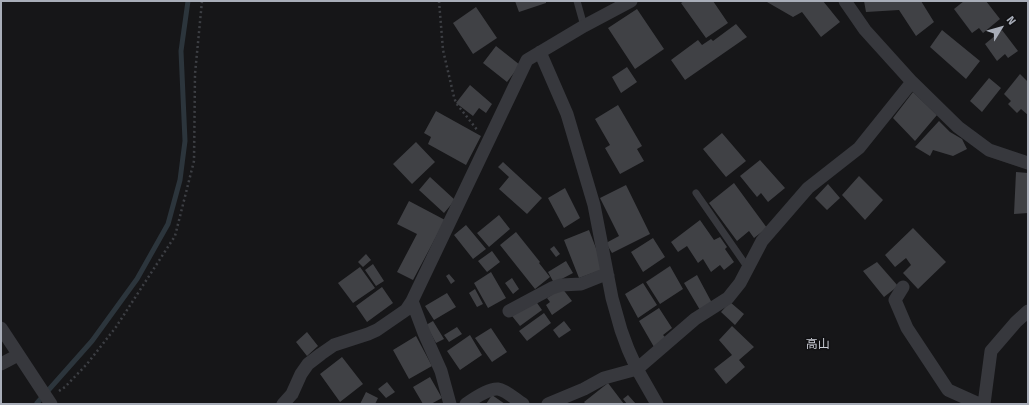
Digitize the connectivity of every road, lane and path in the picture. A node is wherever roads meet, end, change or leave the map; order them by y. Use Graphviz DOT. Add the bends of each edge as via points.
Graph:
graph roads {
  1 [pos="202,1"];
  2 [pos="439,1"];
  3 [pos="577,1"];
  4 [pos="631,1"];
  5 [pos="845,1"];
  6 [pos="584,26"];
  7 [pos="540,52"];
  8 [pos="912,82"];
  9 [pos="490,138"];
  10 [pos="1028,163"];
  11 [pos="696,193"];
  12 [pos="748,268"];
  13 [pos="608,276"];
  14 [pos="903,287"];
  15 [pos="412,301"];
  16 [pos="509,311"];
  17 [pos="1028,311"];
  18 [pos="1,328"];
  19 [pos="18,355"];
  20 [pos="1,364"];
  21 [pos="638,369"];
  22 [pos="50,402"];
  23 [pos="283,404"];
  24 [pos="450,404"];
  25 [pos="466,404"];
  26 [pos="523,404"];
  27 [pos="548,404"];
  28 [pos="657,404"];
  29 [pos="979,404"];
  30 [pos="984,404"];
  1 -- 22 [label="path" via="194,74 194,161 175,236 116,327 87,364"];
  2 -- 9 [label="path" via="443,50 456,103 477,130"];
  3 -- 6 [label="lane"];
  4 -- 6 [label="street"];
  5 -- 8 [label="street" via="865,30"];
  6 -- 7 [label="street"];
  7 -- 9 [label="street" via="527,60"];
  7 -- 13 [label="street" via="567,114 594,205"];
  8 -- 10 [label="street" via="958,127 989,150"];
  8 -- 12 [label="street" via="859,148 808,188 762,240"];
  9 -- 15 [label="street"];
  11 -- 12 [label="lane"];
  12 -- 21 [label="street" via="728,298 696,319"];
  13 -- 16 [label="street" via="601,276 582,284 552,288"];
  13 -- 21 [label="street" via="621,330"];
  14 -- 29 [label="street" via="896,300 907,328 948,390"];
  15 -- 23 [label="street" via="406,310 377,330 334,344 308,364 292,394"];
  15 -- 24 [label="street" via="441,371"];
  17 -- 30 [label="street" via="991,351"];
  18 -- 19 [label="street"];
  19 -- 20 [label="street"];
  19 -- 22 [label="street"];
  21 -- 27 [label="street" via="604,378"];
  21 -- 28 [label="street"];
  25 -- 26 [label="street" via="483,394 499,389"];
}
